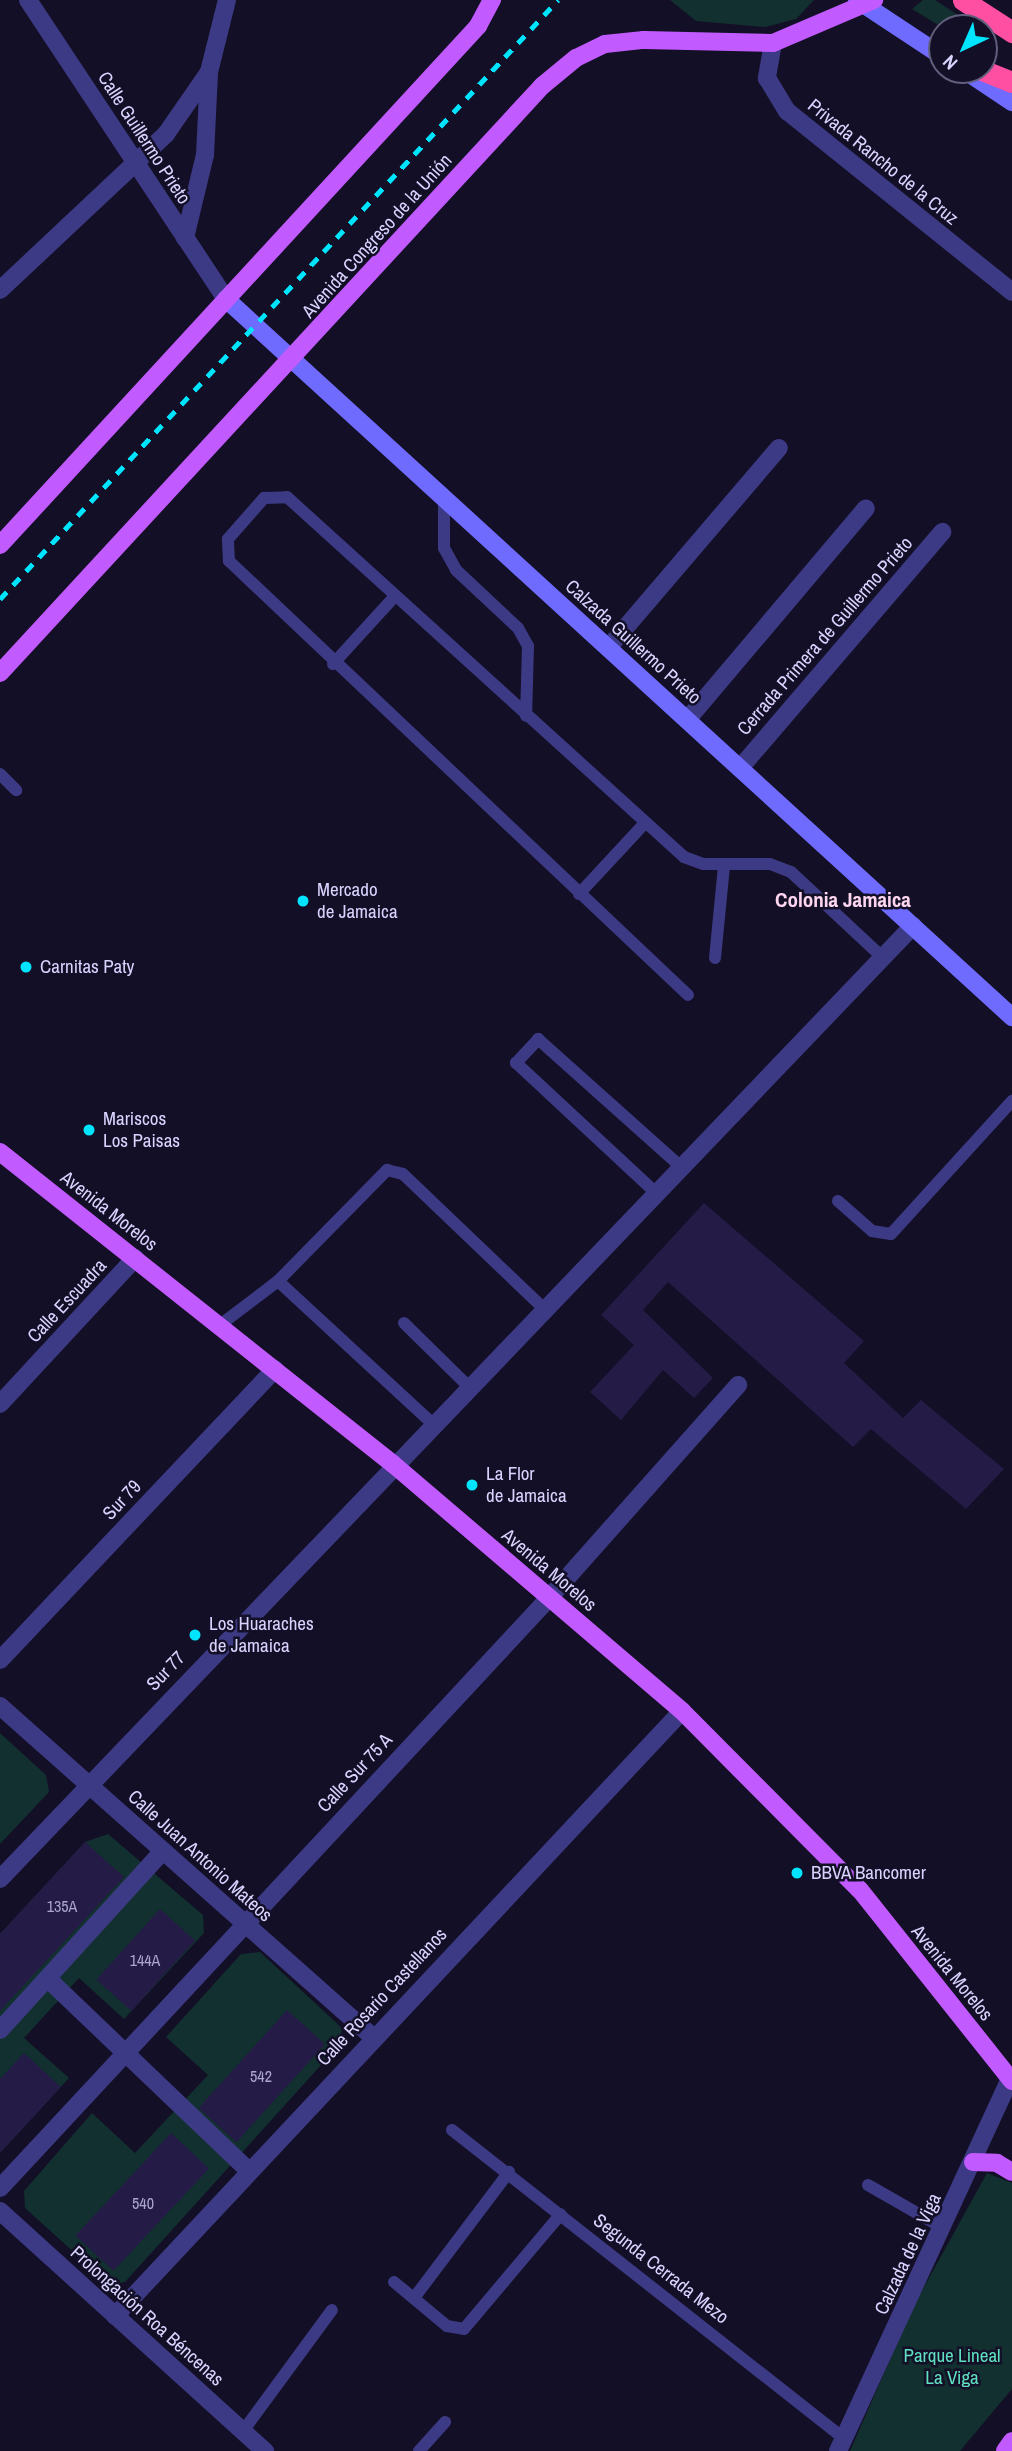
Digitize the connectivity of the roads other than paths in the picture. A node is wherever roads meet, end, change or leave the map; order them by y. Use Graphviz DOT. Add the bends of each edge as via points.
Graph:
graph roads {
  1 [pos="28,0"];
  2 [pos="227,0"];
  3 [pos="492,0"];
  4 [pos="962,0"];
  5 [pos="866,2"];
  6 [pos="1012,33"];
  7 [pos="773,43"];
  8 [pos="928,46"];
  9 [pos="209,72"];
  10 [pos="985,84"];
  11 [pos="1012,102"];
  12 [pos="135,162"];
  13 [pos="185,238"];
  14 [pos="0,290"];
  15 [pos="1012,292"];
  16 [pos="226,299"];
  17 [pos="292,360"];
  18 [pos="779,448"];
  19 [pos="444,498"];
  20 [pos="866,508"];
  21 [pos="942,532"];
  22 [pos="0,545"];
  23 [pos="396,596"];
  24 [pos="608,648"];
  25 [pos="333,664"];
  26 [pos="0,673"];
  27 [pos="526,716"];
  28 [pos="687,720"];
  29 [pos="740,768"];
  30 [pos="0,774"];
  31 [pos="16,790"];
  32 [pos="645,823"];
  33 [pos="724,867"];
  34 [pos="579,894"];
  35 [pos="913,926"];
  36 [pos="882,957"];
  37 [pos="715,958"];
  38 [pos="688,995"];
  39 [pos="1012,1017"];
  40 [pos="1012,1101"];
  41 [pos="0,1153"];
  42 [pos="680,1166"];
  43 [pos="655,1192"];
  44 [pos="838,1201"];
  45 [pos="135,1258"];
  46 [pos="278,1281"];
  47 [pos="542,1307"];
  48 [pos="404,1324"];
  49 [pos="220,1325"];
  50 [pos="275,1369"];
  51 [pos="467,1385"];
  52 [pos="738,1385"];
  53 [pos="0,1404"];
  54 [pos="432,1423"];
  55 [pos="393,1464"];
  56 [pos="550,1598"];
  57 [pos="0,1660"];
  58 [pos="0,1706"];
  59 [pos="682,1710"];
  60 [pos="87,1784"];
  61 [pos="163,1851"];
  62 [pos="0,1879"];
  63 [pos="243,1922"];
  64 [pos="48,1979"];
  65 [pos="0,2031"];
  66 [pos="373,2037"];
  67 [pos="124,2052"];
  68 [pos="1011,2078"];
  69 [pos="453,2130"];
  70 [pos="973,2162"];
  71 [pos="249,2171"];
  72 [pos="509,2172"];
  73 [pos="1012,2172"];
  74 [pos="868,2185"];
  75 [pos="0,2188"];
  76 [pos="0,2211"];
  77 [pos="561,2214"];
  78 [pos="943,2228"];
  79 [pos="394,2282"];
  80 [pos="414,2298"];
  81 [pos="331,2310"];
  82 [pos="115,2316"];
  83 [pos="445,2421"];
  84 [pos="243,2431"];
  85 [pos="1012,2441"];
  86 [pos="842,2445"];
  87 [pos="265,2451"];
  88 [pos="419,2451"];
  89 [pos="1004,2451"];
  1 -- 12 [label="street, Calle Guillermo Prieto"];
  2 -- 9 [label="street"];
  3 -- 16 [label="main road" via="478,26"];
  4 -- 6 [label="highway"];
  5 -- 7 [label="main road, Avenida Congreso de la Unión"];
  5 -- 8 [label="street"];
  7 -- 15 [label="street, Privada Rancho de la Cruz" via="767,78 787,111"];
  7 -- 17 [label="main road, Avenida Congreso de la Unión" via="644,40 605,44 576,58 542,86"];
  9 -- 12 [label="street" via="188,108"];
  9 -- 13 [label="street" via="205,155"];
  10 -- 11 [label="street"];
  12 -- 13 [label="street, Calle Guillermo Prieto"];
  12 -- 14 [label="street"];
  13 -- 16 [label="street, Calle Guillermo Prieto"];
  16 -- 17 [label="street, Calzada Guillermo Prieto"];
  16 -- 22 [label="main road"];
  17 -- 19 [label="street, Calzada Guillermo Prieto"];
  17 -- 26 [label="main road, Avenida Congreso de la Unión"];
  18 -- 24 [label="street"];
  19 -- 24 [label="street, Calzada Guillermo Prieto"];
  19 -- 27 [label="lane" via="444,548 456,570 518,628 528,646"];
  20 -- 28 [label="street"];
  21 -- 29 [label="street, Cerrada Primera de Guillermo Prieto"];
  23 -- 25 [label="lane"];
  23 -- 25 [label="lane" via="287,497 271,494 246,517 228,538 225,554"];
  23 -- 27 [label="lane"];
  24 -- 28 [label="street, Calzada Guillermo Prieto"];
  25 -- 34 [label="lane"];
  27 -- 32 [label="lane"];
  28 -- 29 [label="street, Calzada Guillermo Prieto"];
  29 -- 35 [label="street, Calzada Guillermo Prieto"];
  30 -- 31 [label="lane"];
  32 -- 33 [label="lane" via="684,857"];
  32 -- 34 [label="lane"];
  33 -- 36 [label="lane" via="770,864 791,872"];
  33 -- 37 [label="lane"];
  34 -- 38 [label="lane"];
  35 -- 36 [label="street, Sur 77"];
  35 -- 39 [label="street, Calzada Guillermo Prieto"];
  36 -- 42 [label="street, Sur 77"];
  40 -- 44 [label="lane" via="891,1234 872,1231"];
  41 -- 45 [label="main road, Avenida Morelos"];
  42 -- 43 [label="street, Sur 77"];
  42 -- 43 [label="lane" via="538,1039 516,1063"];
  43 -- 47 [label="street, Sur 77"];
  45 -- 49 [label="main road, Avenida Morelos"];
  45 -- 53 [label="street, Calle Escuadra"];
  46 -- 47 [label="lane" via="379,1174 395,1170"];
  46 -- 49 [label="lane"];
  46 -- 54 [label="lane"];
  47 -- 51 [label="street, Sur 77"];
  48 -- 51 [label="lane"];
  49 -- 50 [label="main road, Avenida Morelos"];
  50 -- 55 [label="main road, Avenida Morelos"];
  50 -- 57 [label="street, Sur 79"];
  51 -- 54 [label="street, Sur 77"];
  52 -- 56 [label="street, Calle Sur 75 A"];
  54 -- 55 [label="street, Sur 77"];
  55 -- 56 [label="main road, Avenida Morelos"];
  55 -- 60 [label="street, Sur 77"];
  56 -- 59 [label="main road, Avenida Morelos"];
  56 -- 63 [label="street, Calle Sur 75 A"];
  58 -- 60 [label="street, Calle Juan Antonio Mateos"];
  59 -- 66 [label="street, Calle Rosario Castellanos"];
  59 -- 68 [label="main road, Avenida Morelos" via="859,1890"];
  60 -- 61 [label="street, Calle Juan Antonio Mateos"];
  60 -- 62 [label="street, Sur 77"];
  61 -- 63 [label="street, Calle Juan Antonio Mateos"];
  61 -- 64 [label="street"];
  63 -- 66 [label="street, Calle Juan Antonio Mateos"];
  63 -- 67 [label="street, Calle Sur 75 A"];
  64 -- 65 [label="street"];
  64 -- 67 [label="street"];
  66 -- 71 [label="street, Calle Rosario Castellanos"];
  67 -- 71 [label="street"];
  67 -- 75 [label="street, Calle Sur 75 A"];
  68 -- 70 [label="street, Calzada de la Viga"];
  69 -- 72 [label="lane, Segunda Cerrada Mezo"];
  70 -- 73 [label="main road" via="997,2163"];
  70 -- 78 [label="street, Calzada de la Viga"];
  71 -- 82 [label="street, Calle Rosario Castellanos"];
  72 -- 77 [label="lane, Segunda Cerrada Mezo"];
  72 -- 80 [label="lane"];
  74 -- 78 [label="lane"];
  76 -- 82 [label="street, Prolongación Roa Béncenas"];
  77 -- 80 [label="lane" via="464,2329 447,2326"];
  77 -- 86 [label="lane, Segunda Cerrada Mezo"];
  78 -- 86 [label="street, Calzada de la Viga"];
  79 -- 80 [label="lane"];
  81 -- 84 [label="lane"];
  82 -- 84 [label="street, Prolongación Roa Béncenas"];
  83 -- 88 [label="lane"];
  84 -- 87 [label="street, Prolongación Roa Béncenas"];
  85 -- 89 [label="main road"];
}
